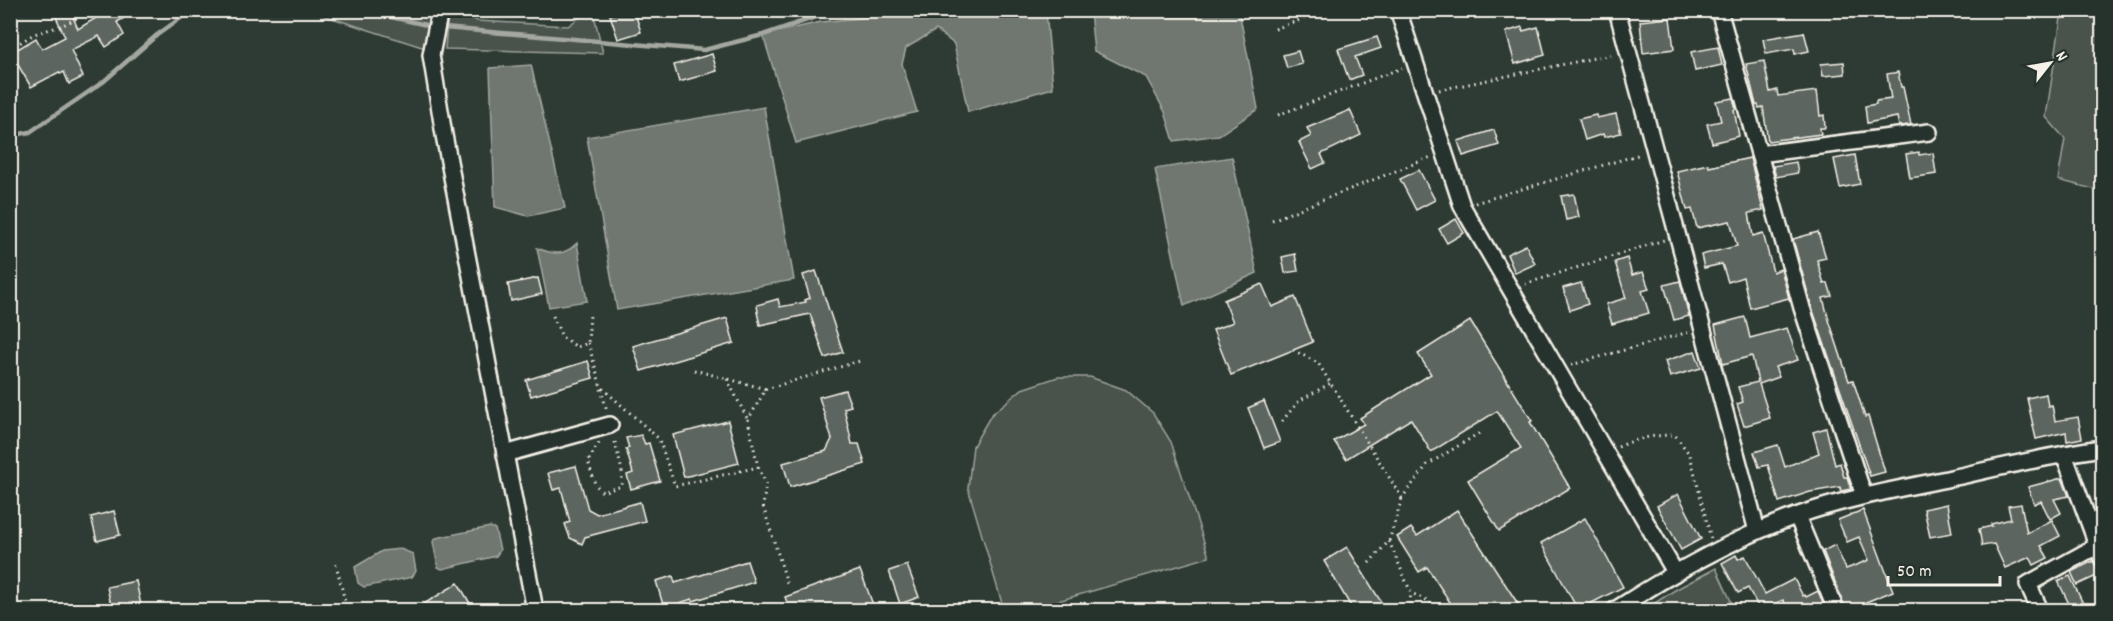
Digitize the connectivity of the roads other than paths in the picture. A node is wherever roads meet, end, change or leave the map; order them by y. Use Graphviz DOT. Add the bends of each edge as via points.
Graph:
graph roads {
  1 [pos="440,10"];
  2 [pos="1398,10"];
  3 [pos="1617,10"];
  4 [pos="1719,10"];
  5 [pos="1929,132"];
  6 [pos="1759,154"];
  7 [pos="610,425"];
  8 [pos="2103,448"];
  9 [pos="505,454"];
  10 [pos="2064,454"];
  11 [pos="1864,496"];
  12 [pos="1797,516"];
  13 [pos="1757,531"];
  14 [pos="2100,552"];
  15 [pos="1675,572"];
  16 [pos="535,610"];
  17 [pos="1615,610"];
  18 [pos="1836,610"];
  19 [pos="2040,610"];
  1 -- 9 [label="street" via="431,55"];
  2 -- 15 [label="street" via="1462,206"];
  3 -- 13 [label="street"];
  4 -- 6 [label="street"];
  5 -- 6 [label="street"];
  6 -- 11 [label="street" via="1802,308"];
  7 -- 9 [label="street"];
  8 -- 10 [label="street"];
  9 -- 16 [label="street"];
  10 -- 11 [label="street"];
  10 -- 14 [label="street"];
  11 -- 12 [label="street"];
  12 -- 13 [label="street"];
  12 -- 18 [label="street"];
  13 -- 15 [label="street"];
  14 -- 19 [label="street" via="2028,584"];
  15 -- 17 [label="street"];
}
